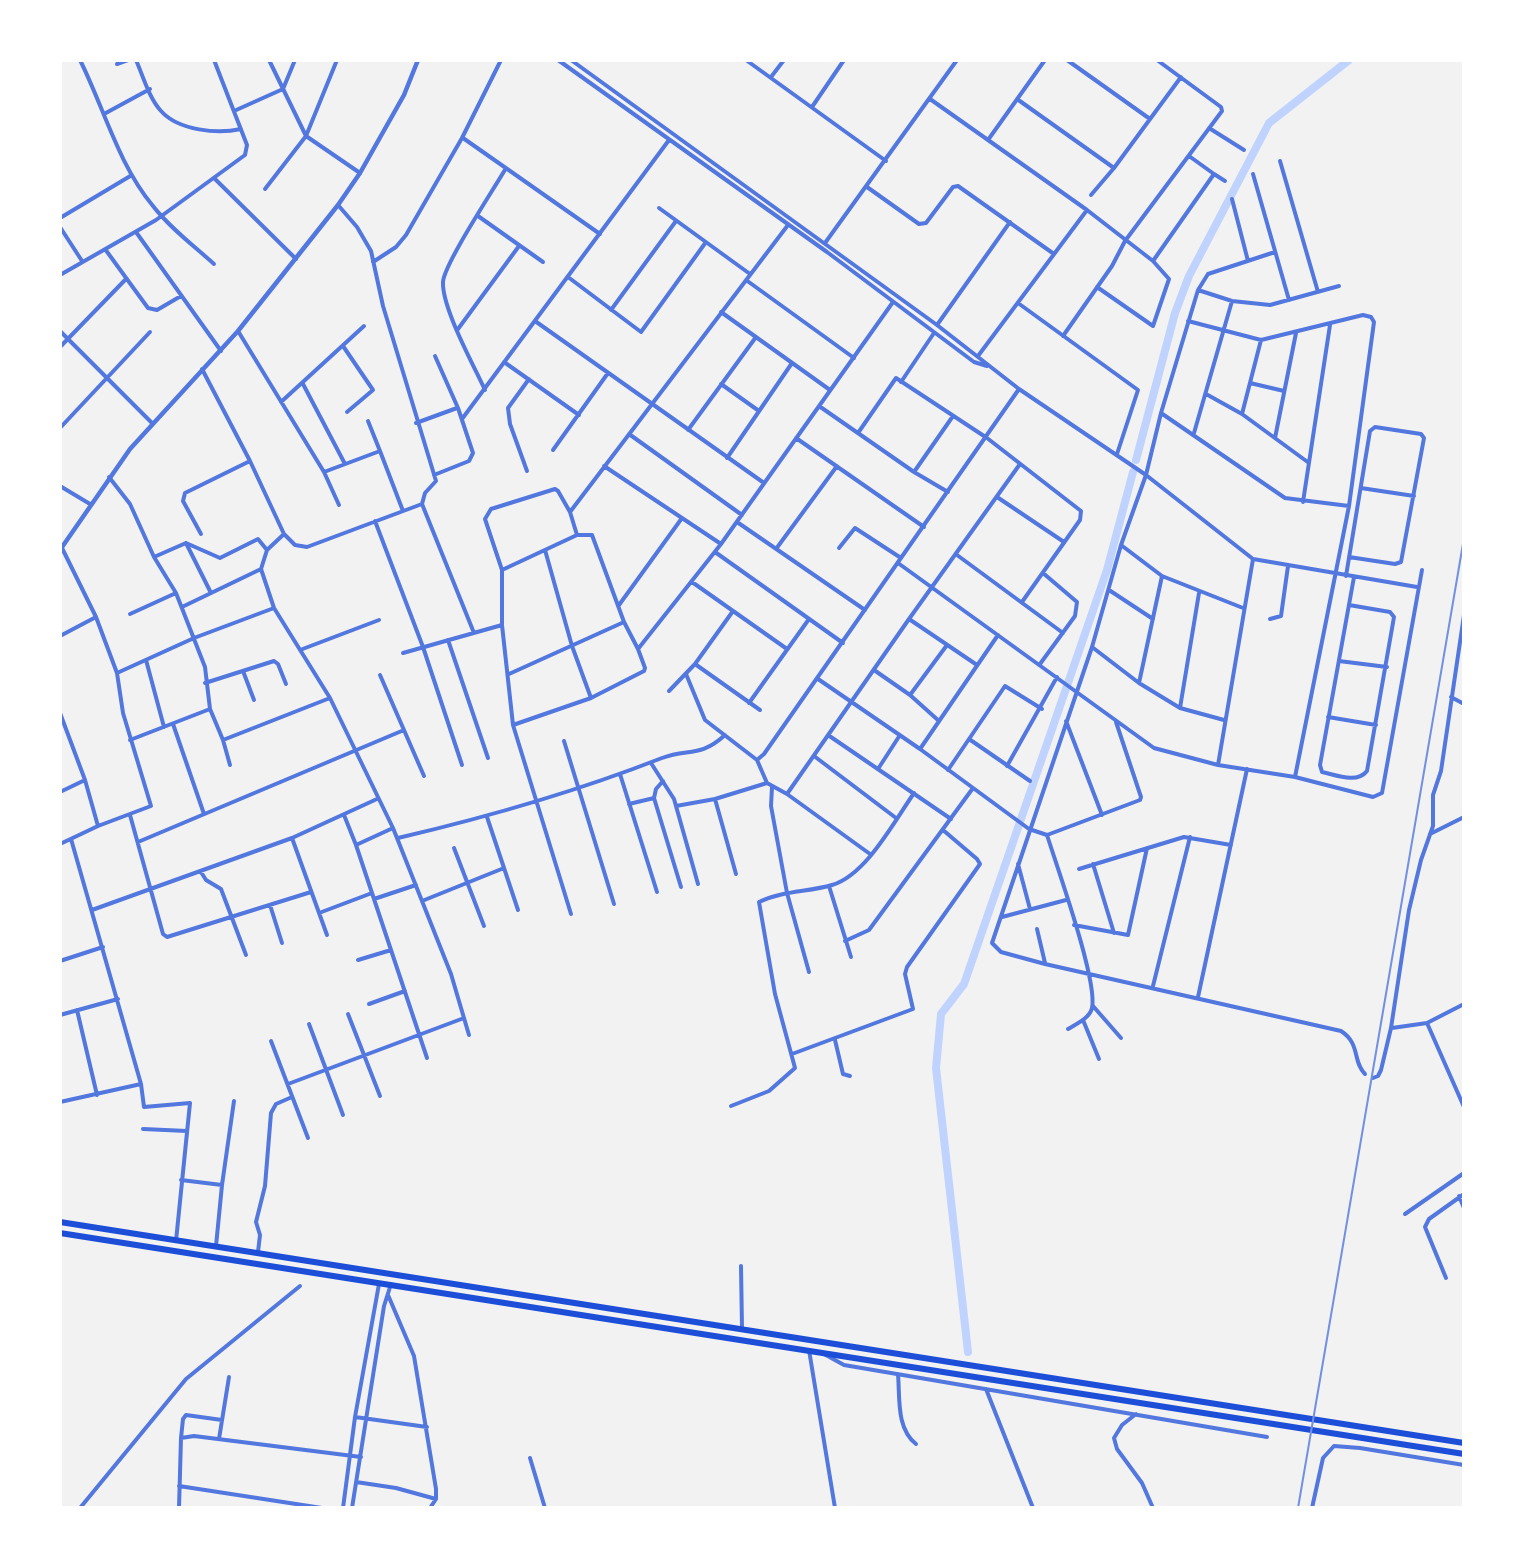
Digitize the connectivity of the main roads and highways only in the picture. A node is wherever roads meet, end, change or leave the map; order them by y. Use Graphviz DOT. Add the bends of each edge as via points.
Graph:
graph roads {
  1 [pos="60,1222"];
  2 [pos="60,1233"];
  3 [pos="1464,1443"];
  4 [pos="1464,1454"];
  1 -- 3 [label="main road"];
  2 -- 4 [label="main road"];
}
